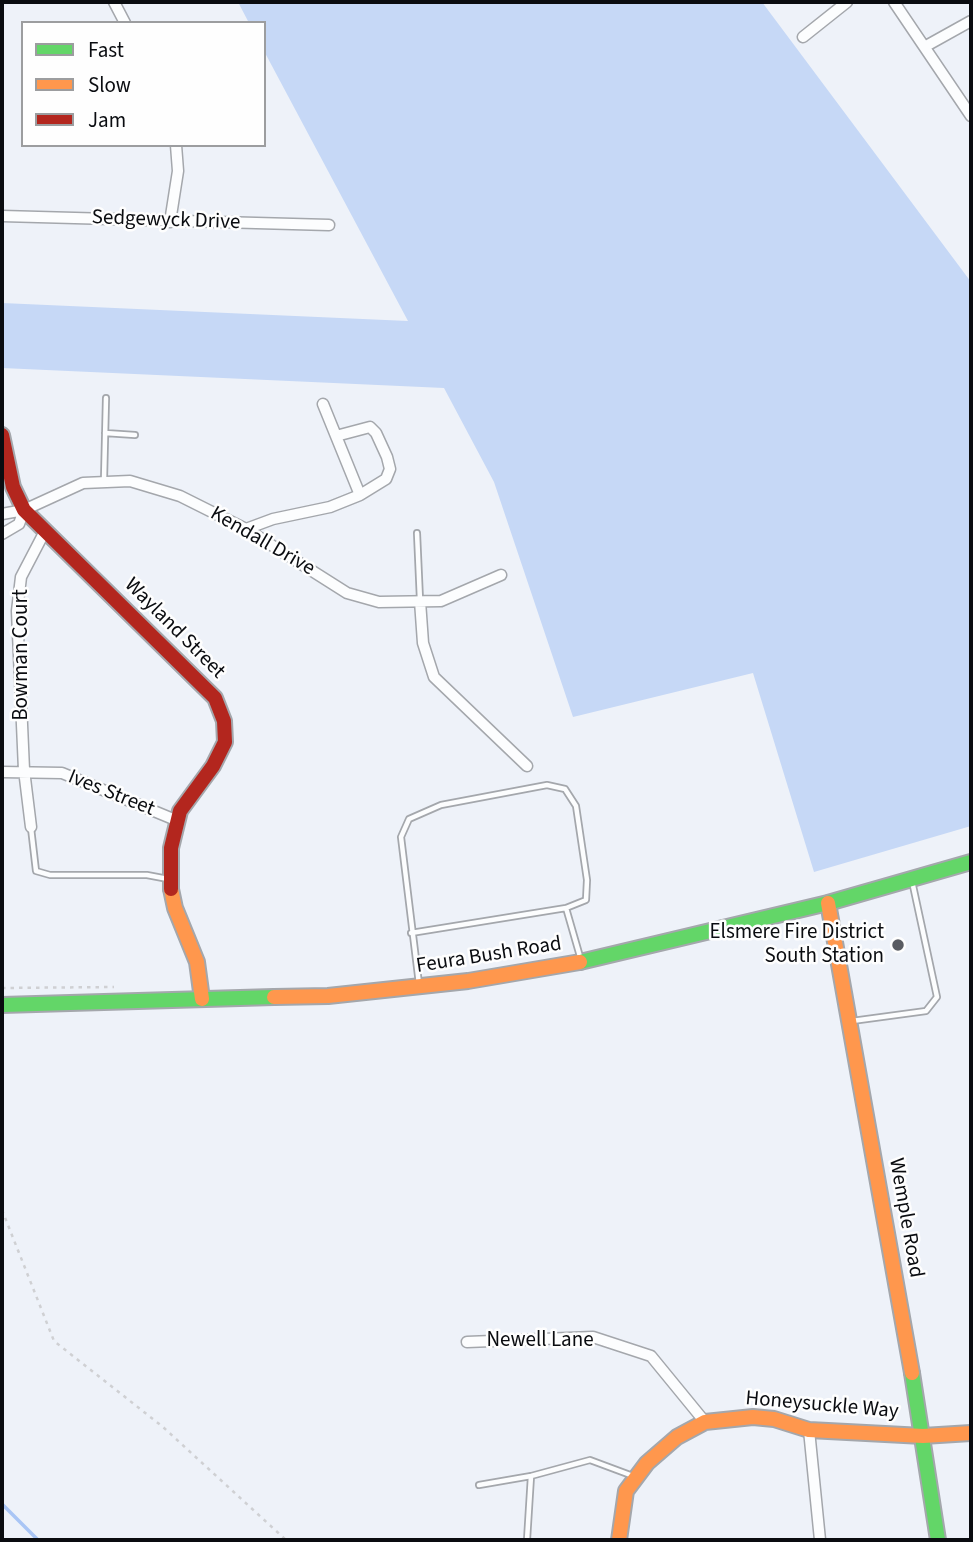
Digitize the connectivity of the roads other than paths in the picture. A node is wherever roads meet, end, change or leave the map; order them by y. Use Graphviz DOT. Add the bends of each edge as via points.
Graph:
graph roads {
  1 [pos="114,2"];
  2 [pos="125,2"];
  3 [pos="847,2"];
  4 [pos="894,2"];
  5 [pos="122,18"];
  6 [pos="971,21"];
  7 [pos="803,37"];
  8 [pos="926,46"];
  9 [pos="971,116"];
  10 [pos="176,147"];
  11 [pos="2,216"];
  12 [pos="170,222"];
  13 [pos="329,225"];
  14 [pos="106,398"];
  15 [pos="323,404"];
  16 [pos="105,433"];
  17 [pos="2,435"];
  18 [pos="135,435"];
  19 [pos="336,436"];
  20 [pos="104,480"];
  21 [pos="360,495"];
  22 [pos="24,510"];
  23 [pos="2,514"];
  24 [pos="246,529"];
  25 [pos="44,531"];
  26 [pos="417,533"];
  27 [pos="2,534"];
  28 [pos="501,575"];
  29 [pos="420,601"];
  30 [pos="527,766"];
  31 [pos="24,771"];
  32 [pos="2,772"];
  33 [pos="178,821"];
  34 [pos="31,827"];
  35 [pos="971,862"];
  36 [pos="169,879"];
  37 [pos="912,880"];
  38 [pos="828,903"];
  39 [pos="566,908"];
  40 [pos="411,933"];
  41 [pos="582,962"];
  42 [pos="420,988"];
  43 [pos="202,999"];
  44 [pos="2,1005"];
  45 [pos="849,1021"];
  46 [pos="467,1342"];
  47 [pos="705,1422"];
  48 [pos="809,1430"];
  49 [pos="971,1433"];
  50 [pos="923,1436"];
  51 [pos="531,1476"];
  52 [pos="636,1477"];
  53 [pos="479,1485"];
  54 [pos="527,1540"];
  55 [pos="619,1540"];
  56 [pos="820,1540"];
  57 [pos="938,1540"];
  1 -- 5 [label="street"];
  2 -- 5 [label="street"];
  3 -- 7 [label="street"];
  4 -- 8 [label="street"];
  6 -- 8 [label="street"];
  8 -- 9 [label="street"];
  10 -- 12 [label="street" via="178,171"];
  11 -- 12 [label="street, Sedgewyck Drive"];
  12 -- 13 [label="street, Sedgewyck Drive"];
  14 -- 16 [label="lane"];
  15 -- 19 [label="street"];
  16 -- 18 [label="lane"];
  16 -- 20 [label="lane"];
  17 -- 22 [label="street" via="13,486"];
  19 -- 21 [label="street"];
  19 -- 21 [label="street" via="370,427 387,457 390,469 386,479"];
  20 -- 22 [label="street, Kendall Drive" via="58,492"];
  20 -- 24 [label="street, Kendall Drive" via="152,485"];
  21 -- 24 [label="street"];
  22 -- 23 [label="street, Kendall Drive"];
  22 -- 25 [label="street, Wayland Street"];
  22 -- 27 [label="street, Kendall Drive" via="19,524"];
  24 -- 29 [label="street, Kendall Drive" via="347,593 380,602"];
  25 -- 31 [label="street, Bowman Court" via="22,577 17,611"];
  25 -- 33 [label="street, Wayland Street" via="215,698 224,721 225,742"];
  26 -- 29 [label="lane"];
  28 -- 29 [label="street, Kendall Drive" via="441,601"];
  29 -- 30 [label="street" via="423,643 434,677"];
  31 -- 32 [label="street, Ives Street"];
  31 -- 33 [label="street, Ives Street" via="62,773"];
  31 -- 34 [label="street, Bowman Court"];
  33 -- 36 [label="street, Wayland Street"];
  34 -- 36 [label="lane" via="36,871"];
  35 -- 37 [label="street, Feura Bush Road"];
  36 -- 43 [label="street, Wayland Street" via="175,908 197,962"];
  37 -- 38 [label="street, Feura Bush Road"];
  37 -- 45 [label="lane" via="937,997 926,1011"];
  38 -- 41 [label="street, Feura Bush Road"];
  38 -- 45 [label="street, Wemple Road"];
  39 -- 40 [label="lane"];
  39 -- 40 [label="lane" via="586,900 576,806 565,789 547,785 441,805 409,819 401,837"];
  39 -- 41 [label="lane"];
  40 -- 42 [label="lane"];
  41 -- 42 [label="street, Feura Bush Road"];
  42 -- 43 [label="street, Feura Bush Road"];
  43 -- 44 [label="street, Feura Bush Road"];
  45 -- 50 [label="street, Wemple Road"];
  46 -- 47 [label="street, Newell Lane" via="593,1337 650,1356"];
  47 -- 48 [label="street, Honeysuckle Way" via="753,1417"];
  47 -- 52 [label="street, Honeysuckle Way" via="677,1437"];
  48 -- 50 [label="street, Honeysuckle Way"];
  48 -- 56 [label="street"];
  49 -- 50 [label="street, Honeysuckle Way"];
  50 -- 57 [label="street, Wemple Road"];
  51 -- 52 [label="lane" via="590,1460"];
  51 -- 53 [label="lane"];
  51 -- 54 [label="lane"];
  52 -- 55 [label="street, Honeysuckle Way" via="626,1490"];
}
